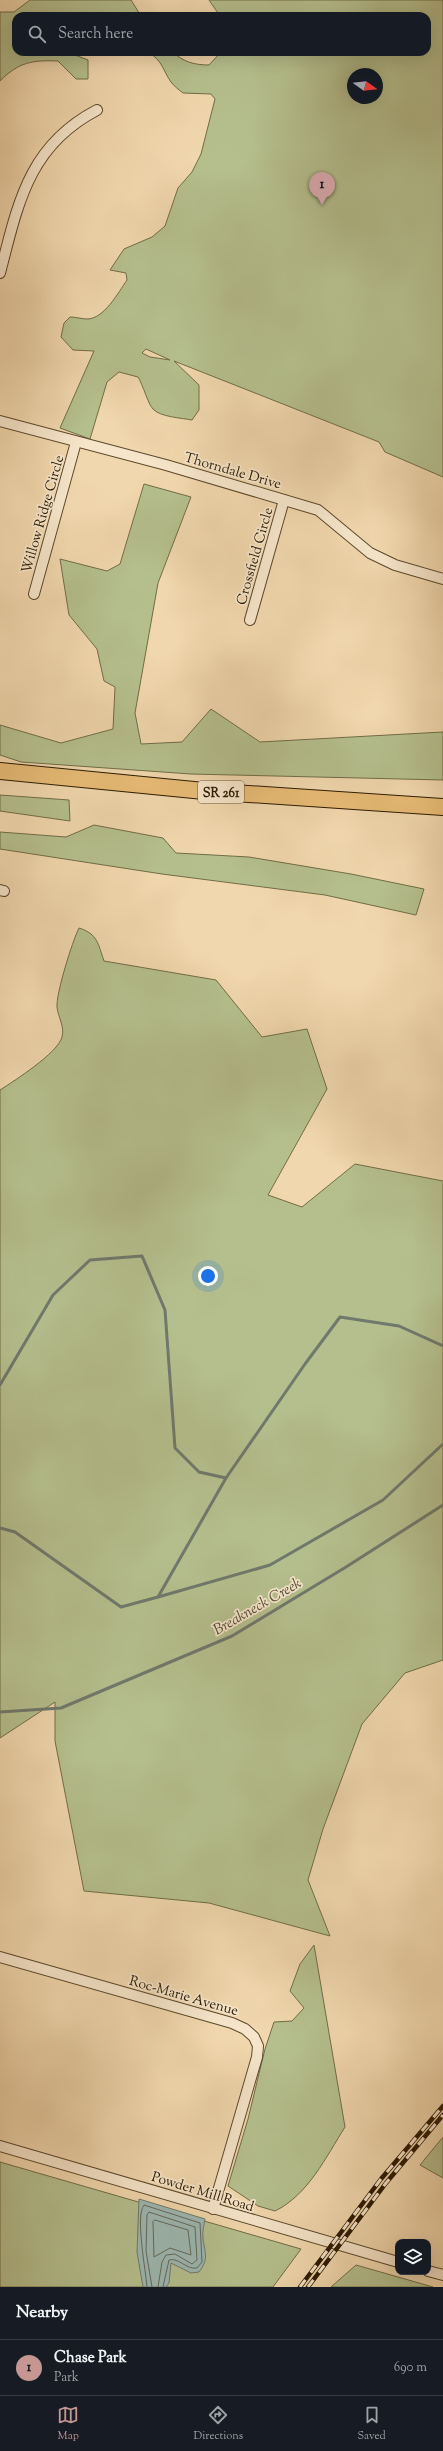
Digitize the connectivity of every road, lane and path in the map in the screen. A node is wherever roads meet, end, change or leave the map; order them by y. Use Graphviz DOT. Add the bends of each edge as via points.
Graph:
graph roads {
  1 [pos="97,110"];
  2 [pos="0,273"];
  3 [pos="0,421"];
  4 [pos="76,442"];
  5 [pos="284,500"];
  6 [pos="443,579"];
  7 [pos="34,594"];
  8 [pos="250,620"];
  9 [pos="0,771"];
  10 [pos="443,807"];
  11 [pos="0,1957"];
  12 [pos="0,2146"];
  13 [pos="213,2209"];
  14 [pos="395,2261"];
  15 [pos="431,2272"];
  16 [pos="443,2275"];
  1 -- 2 [label="street" via="66,130 29,177 22,191"];
  3 -- 4 [label="street, Thorndale Drive"];
  4 -- 5 [label="street, Thorndale Drive"];
  4 -- 7 [label="street, Willow Ridge Circle"];
  5 -- 6 [label="street, Thorndale Drive" via="327,515 362,547 379,558"];
  5 -- 8 [label="street, Crossfield Circle"];
  9 -- 10 [label="main road, SR 261" via="204,791"];
  11 -- 13 [label="street, Roc-Marie Avenue" via="232,2023 254,2038 258,2046 253,2077"];
  12 -- 13 [label="street, Powder Mill Road"];
  13 -- 14 [label="street, Powder Mill Road"];
  15 -- 16 [label="street"];
}
